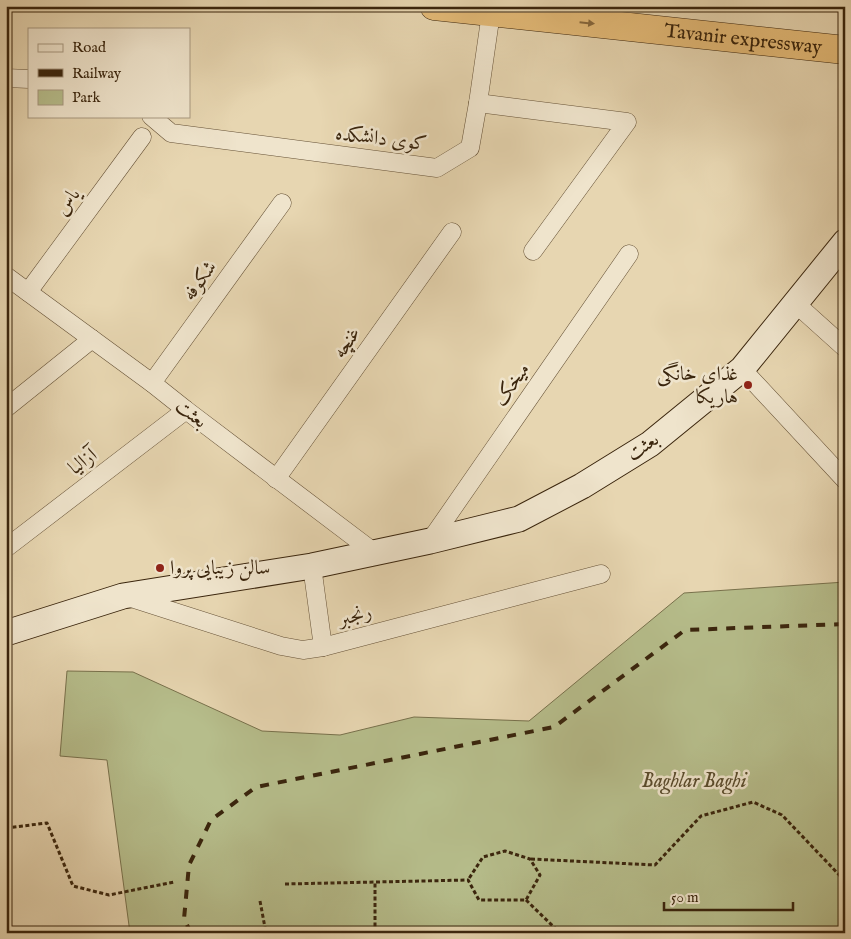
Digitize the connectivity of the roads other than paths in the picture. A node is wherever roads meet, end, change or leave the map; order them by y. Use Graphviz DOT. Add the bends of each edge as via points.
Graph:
graph roads {
  1 [pos="434,6"];
  2 [pos="491,13"];
  3 [pos="845,50"];
  4 [pos="6,78"];
  5 [pos="28,80"];
  6 [pos="478,103"];
  7 [pos="153,118"];
  8 [pos="142,137"];
  9 [pos="282,203"];
  10 [pos="452,232"];
  11 [pos="845,242"];
  12 [pos="533,251"];
  13 [pos="629,254"];
  14 [pos="8,281"];
  15 [pos="28,292"];
  16 [pos="795,303"];
  17 [pos="92,339"];
  18 [pos="845,348"];
  19 [pos="742,370"];
  20 [pos="152,383"];
  21 [pos="6,408"];
  22 [pos="186,410"];
  23 [pos="276,479"];
  24 [pos="845,480"];
  25 [pos="430,540"];
  26 [pos="6,548"];
  27 [pos="375,553"];
  28 [pos="312,566"];
  29 [pos="601,574"];
  30 [pos="123,596"];
  31 [pos="6,633"];
  32 [pos="323,647"];
  1 -- 2 [label="highway, Tavanir expressway"];
  2 -- 3 [label="highway, Tavanir expressway, one-way"];
  2 -- 6 [label="street, کوی دانشکده"];
  4 -- 5 [label="street"];
  6 -- 7 [label="street, کوی دانشکده" via="470,148 437,168 172,133"];
  6 -- 12 [label="street" via="627,122"];
  8 -- 15 [label="street, یاس"];
  9 -- 20 [label="street, شکوفه"];
  10 -- 23 [label="street, غنچه"];
  11 -- 16 [label="main road, بعثت"];
  13 -- 25 [label="street, میخک"];
  14 -- 15 [label="street, بعثت"];
  15 -- 17 [label="street, بعثت"];
  16 -- 18 [label="street"];
  16 -- 19 [label="main road, بعثت"];
  17 -- 20 [label="street, بعثت"];
  17 -- 21 [label="street"];
  19 -- 24 [label="street"];
  19 -- 25 [label="main road, بعثت" via="650,444 582,486 519,519"];
  20 -- 22 [label="street, بعثت"];
  22 -- 23 [label="street, بعثت"];
  22 -- 26 [label="street, آزالیا"];
  23 -- 27 [label="street, بعثت"];
  25 -- 27 [label="main road, بعثت"];
  27 -- 28 [label="main road, بعثت"];
  28 -- 30 [label="main road, بعثت"];
  28 -- 32 [label="street"];
  29 -- 32 [label="street, رنجبر"];
  30 -- 31 [label="main road, بعثت"];
  30 -- 32 [label="street, رنجبر" via="281,646 303,650"];
}
